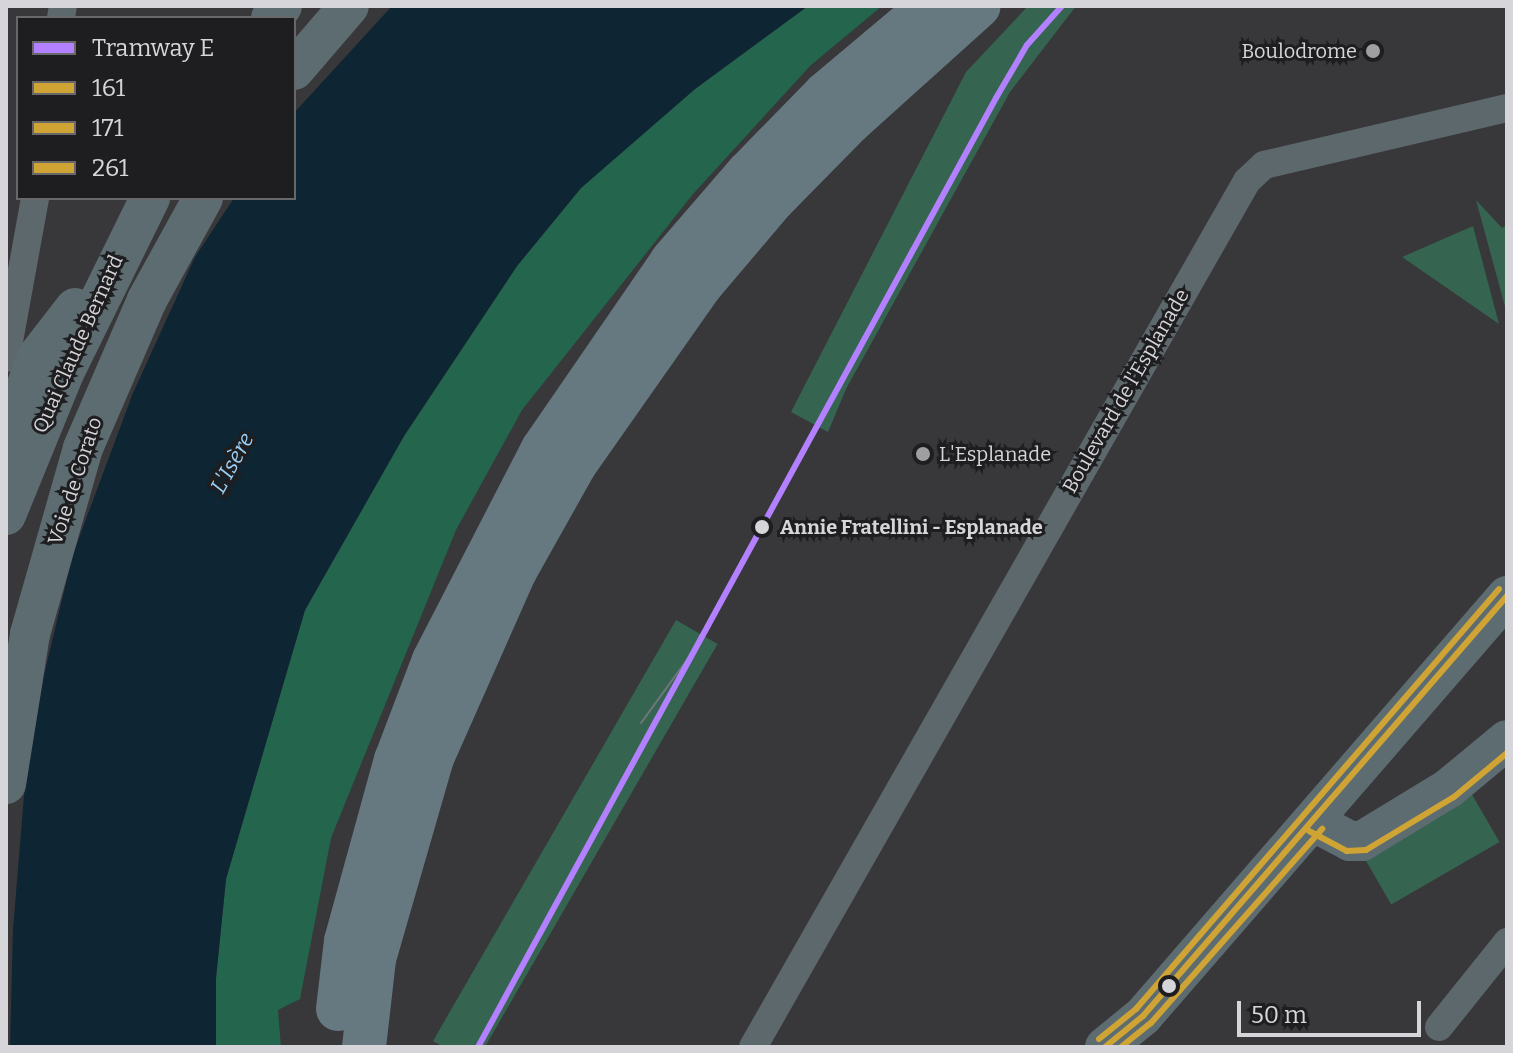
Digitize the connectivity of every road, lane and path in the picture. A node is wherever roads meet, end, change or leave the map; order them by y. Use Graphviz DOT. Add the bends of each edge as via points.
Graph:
graph roads {
  1 [pos="349,6"];
  2 [pos="930,6"];
  3 [pos="979,6"];
  4 [pos="296,68"];
  5 [pos="1507,108"];
  6 [pos="35,200"];
  7 [pos="149,200"];
  8 [pos="202,200"];
  9 [pos="122,248"];
  10 [pos="36,312"];
  11 [pos="16,363"];
  12 [pos="50,407"];
  13 [pos="6,443"];
  14 [pos="6,515"];
  15 [pos="1507,596"];
  16 [pos="1507,740"];
  17 [pos="6,784"];
  18 [pos="1314,822"];
  19 [pos="1507,942"];
  20 [pos="1439,1027"];
  21 [pos="335,1047"];
  22 [pos="364,1047"];
  23 [pos="753,1047"];
  24 [pos="1105,1047"];
  1 -- 4 [label="street"];
  2 -- 21 [label="highway" via="825,94 748,173 672,261 543,449 434,660 396,760 346,941"];
  3 -- 22 [label="highway" via="773,200 672,323 575,464 515,571 432,758 374,959"];
  5 -- 23 [label="street, Boulevard de l'Esplanade" via="1264,165 1247,181"];
  6 -- 10 [label="street"];
  7 -- 9 [label="street"];
  8 -- 17 [label="street, Voie de Corato" via="147,300 83,448 30,634"];
  9 -- 10 [label="street, Quai Claude Bernard"];
  9 -- 12 [label="street, Quai Claude Bernard"];
  10 -- 11 [label="street, Quai Claude Bernard"];
  10 -- 11 [label="street"];
  11 -- 12 [label="street"];
  11 -- 13 [label="street, Quai Claude Bernard"];
  12 -- 14 [label="street, Quai Claude Bernard"];
  15 -- 18 [label="street"];
  16 -- 18 [label="street" via="1449,788 1362,841 1350,841"];
  18 -- 24 [label="street" via="1143,1016"];
  19 -- 20 [label="street"];
}
